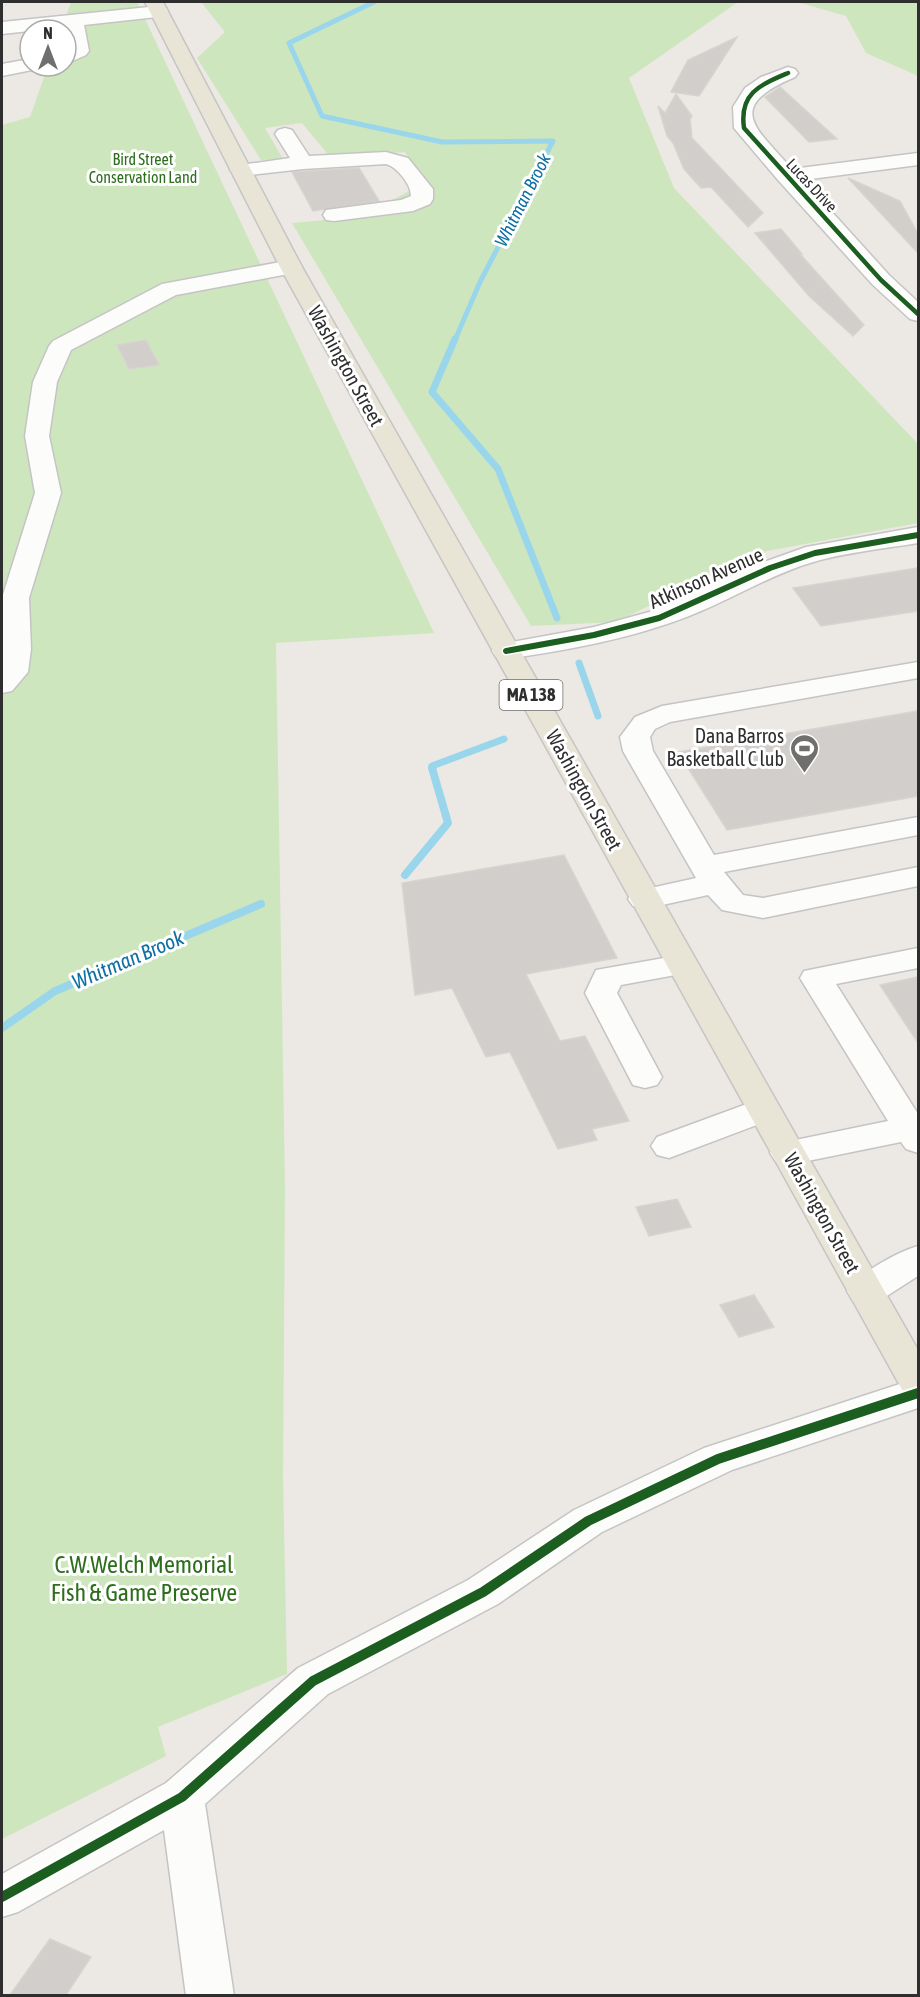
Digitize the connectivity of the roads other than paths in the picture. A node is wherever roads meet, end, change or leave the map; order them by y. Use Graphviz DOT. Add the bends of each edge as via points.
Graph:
graph roads {
  1 [pos="157,7"];
  2 [pos="78,19"];
  3 [pos="18,26"];
  4 [pos="2,28"];
  5 [pos="18,67"];
  6 [pos="2,70"];
  7 [pos="788,73"];
  8 [pos="285,134"];
  9 [pos="918,159"];
  10 [pos="303,163"];
  11 [pos="241,170"];
  12 [pos="785,176"];
  13 [pos="334,215"];
  14 [pos="291,267"];
  15 [pos="918,314"];
  16 [pos="918,536"];
  17 [pos="506,651"];
  18 [pos="918,670"];
  19 [pos="2,685"];
  20 [pos="918,825"];
  21 [pos="710,875"];
  22 [pos="918,877"];
  23 [pos="644,899"];
  24 [pos="918,958"];
  25 [pos="681,965"];
  26 [pos="645,1077"];
  27 [pos="763,1110"];
  28 [pos="914,1134"];
  29 [pos="669,1146"];
  30 [pos="788,1153"];
  31 [pos="918,1259"];
  32 [pos="866,1291"];
  33 [pos="918,1383"];
  34 [pos="918,1393"];
  35 [pos="182,1797"];
  36 [pos="2,1897"];
  37 [pos="210,1995"];
  1 -- 2 [label="street"];
  1 -- 11 [label="main road, Washington Street / MA 138"];
  3 -- 4 [label="street"];
  5 -- 6 [label="street"];
  7 -- 12 [label="street, Lucas Drive" via="754,89 742,108 748,134"];
  8 -- 10 [label="street"];
  9 -- 12 [label="street"];
  10 -- 11 [label="street"];
  10 -- 13 [label="street" via="386,158 401,162 422,189 422,199 405,206"];
  11 -- 14 [label="main road, Washington Street / MA 138"];
  12 -- 15 [label="street, Lucas Drive" via="881,280"];
  14 -- 17 [label="main road, Washington Street / MA 138"];
  14 -- 19 [label="street" via="170,289 62,346 45,382 37,436 48,493 15,598 15,672"];
  16 -- 17 [label="street, Atkinson Avenue" via="804,556 646,622"];
  17 -- 23 [label="main road, Washington Street / MA 138"];
  18 -- 21 [label="street" via="662,715 645,723 635,737 639,751"];
  20 -- 21 [label="street"];
  21 -- 22 [label="street" via="733,903 763,908"];
  21 -- 23 [label="street"];
  23 -- 25 [label="main road, Washington Street / MA 138"];
  24 -- 28 [label="street" via="816,978"];
  25 -- 26 [label="street" via="608,977 601,993"];
  25 -- 27 [label="main road, Washington Street / MA 138"];
  27 -- 29 [label="street"];
  27 -- 30 [label="main road, Washington Street / MA 138"];
  28 -- 30 [label="street"];
  30 -- 32 [label="main road, Washington Street / MA 138"];
  31 -- 32 [label="street"];
  32 -- 33 [label="main road, Washington Street / MA 138"];
  34 -- 35 [label="street" via="718,1459 588,1521 483,1592 313,1681"];
  35 -- 36 [label="street"];
  35 -- 37 [label="street"];
}
